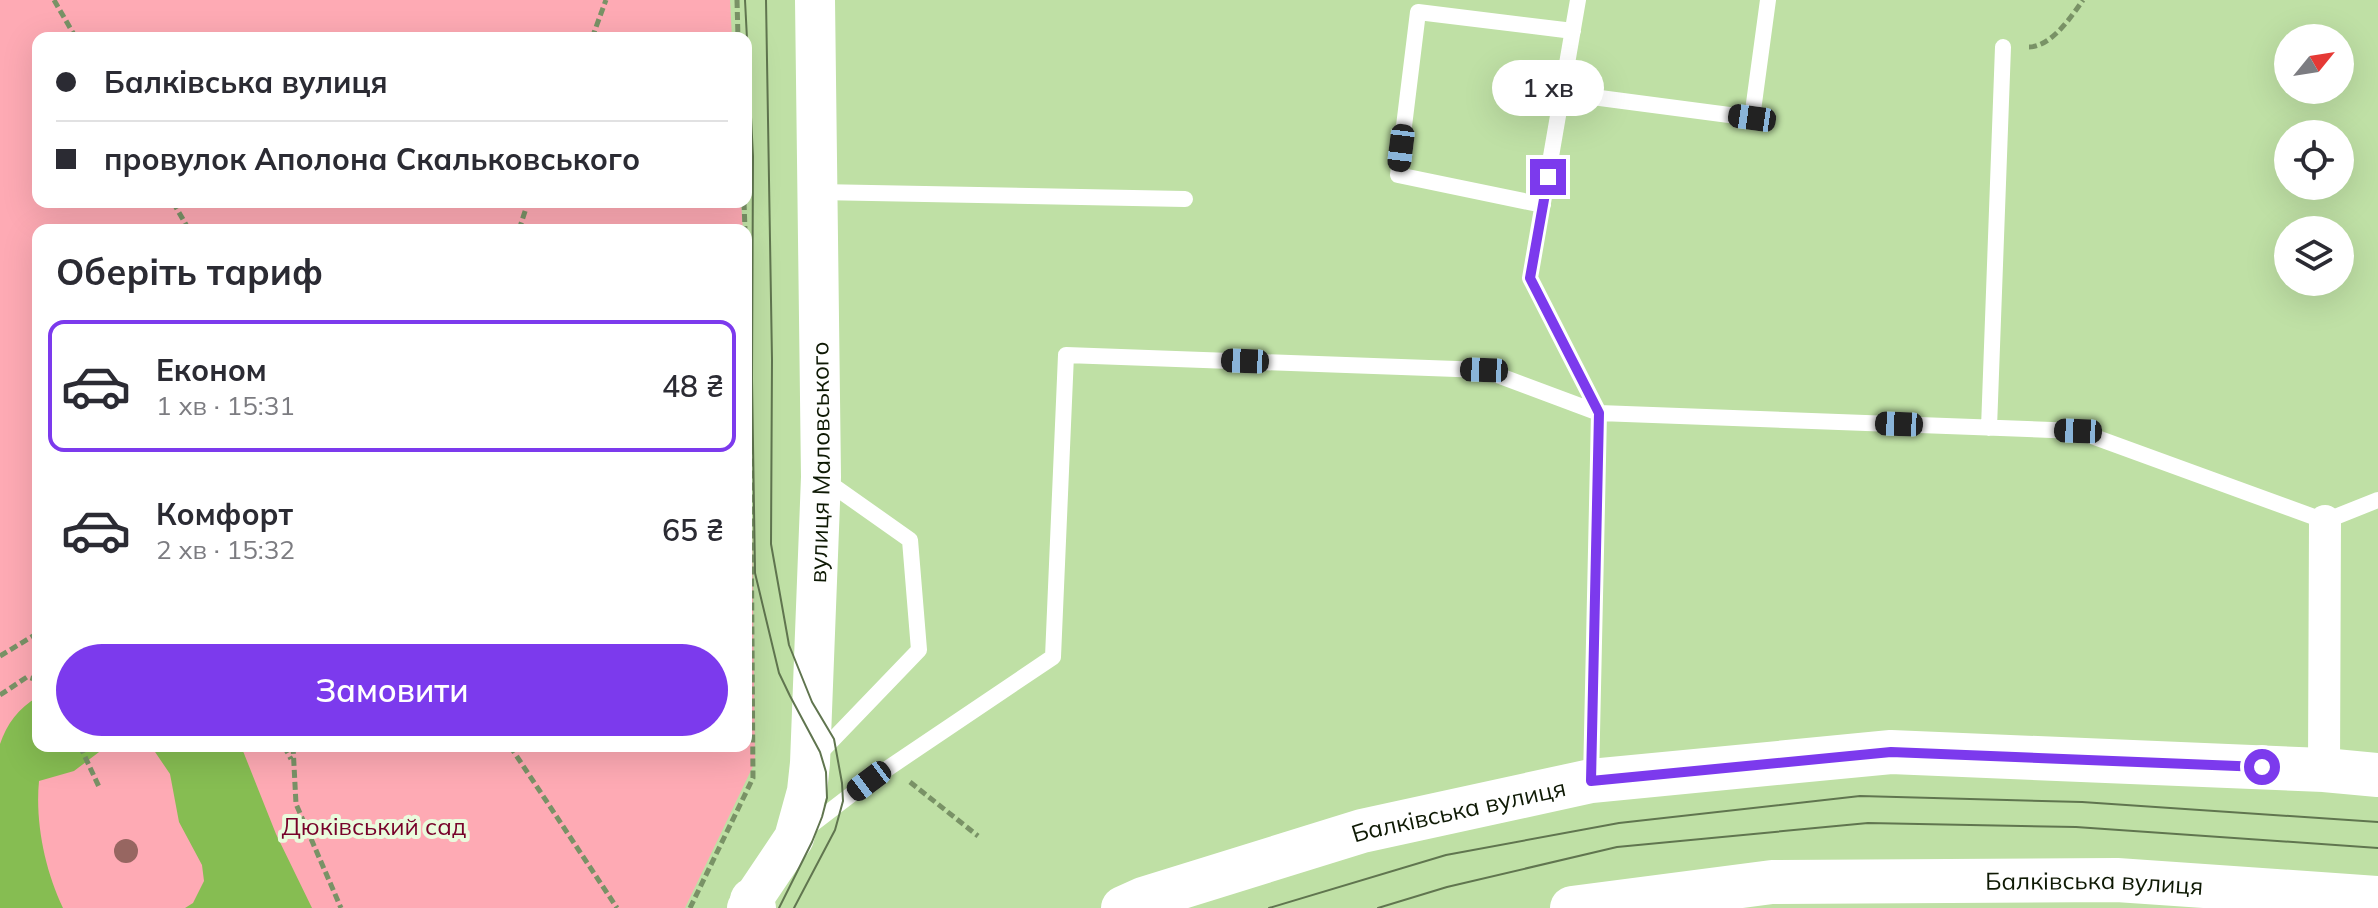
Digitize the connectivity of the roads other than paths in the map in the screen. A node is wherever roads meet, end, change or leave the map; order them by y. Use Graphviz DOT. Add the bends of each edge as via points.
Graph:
graph roads {
  1 [pos="815,0"];
  2 [pos="1578,0"];
  3 [pos="1768,0"];
  4 [pos="1573,31"];
  5 [pos="2003,47"];
  6 [pos="1562,93"];
  7 [pos="818,192"];
  8 [pos="1185,199"];
  9 [pos="1543,205"];
  10 [pos="1599,413"];
  11 [pos="1989,428"];
  12 [pos="821,477"];
  13 [pos="2378,500"];
  14 [pos="2325,521"];
  15 [pos="810,763"];
  16 [pos="2324,770"];
  17 [pos="2378,775"];
  18 [pos="1591,781"];
  19 [pos="794,838"];
  20 [pos="2378,898"];
  21 [pos="751,905"];
  22 [pos="1123,908"];
  23 [pos="1572,908"];
  1 -- 7 [label="street, вулиця Маловського"];
  2 -- 4 [label="lane"];
  3 -- 6 [label="lane" via="1752,118"];
  4 -- 6 [label="lane"];
  4 -- 9 [label="lane" via="1418,12 1398,175"];
  5 -- 11 [label="lane"];
  6 -- 9 [label="lane"];
  7 -- 8 [label="lane"];
  7 -- 12 [label="street, вулиця Маловського"];
  9 -- 10 [label="lane" via="1530,278"];
  10 -- 11 [label="lane"];
  10 -- 18 [label="lane"];
  10 -- 19 [label="lane" via="1484,370 1066,355 1053,657"];
  11 -- 14 [label="lane" via="2078,431"];
  12 -- 15 [label="street, вулиця Маловського"];
  12 -- 15 [label="lane" via="910,540 919,650"];
  13 -- 14 [label="lane"];
  14 -- 16 [label="street"];
  15 -- 19 [label="street, вулиця Маловського"];
  16 -- 17 [label="main road, Балківська вулиця"];
  16 -- 18 [label="main road, Балківська вулиця" via="1891,752"];
  18 -- 22 [label="main road, Балківська вулиця" via="1362,831"];
  19 -- 21 [label="street, вулиця Маловського"];
  20 -- 23 [label="main road, Балківська вулиця" via="2117,880 1772,882"];
}
